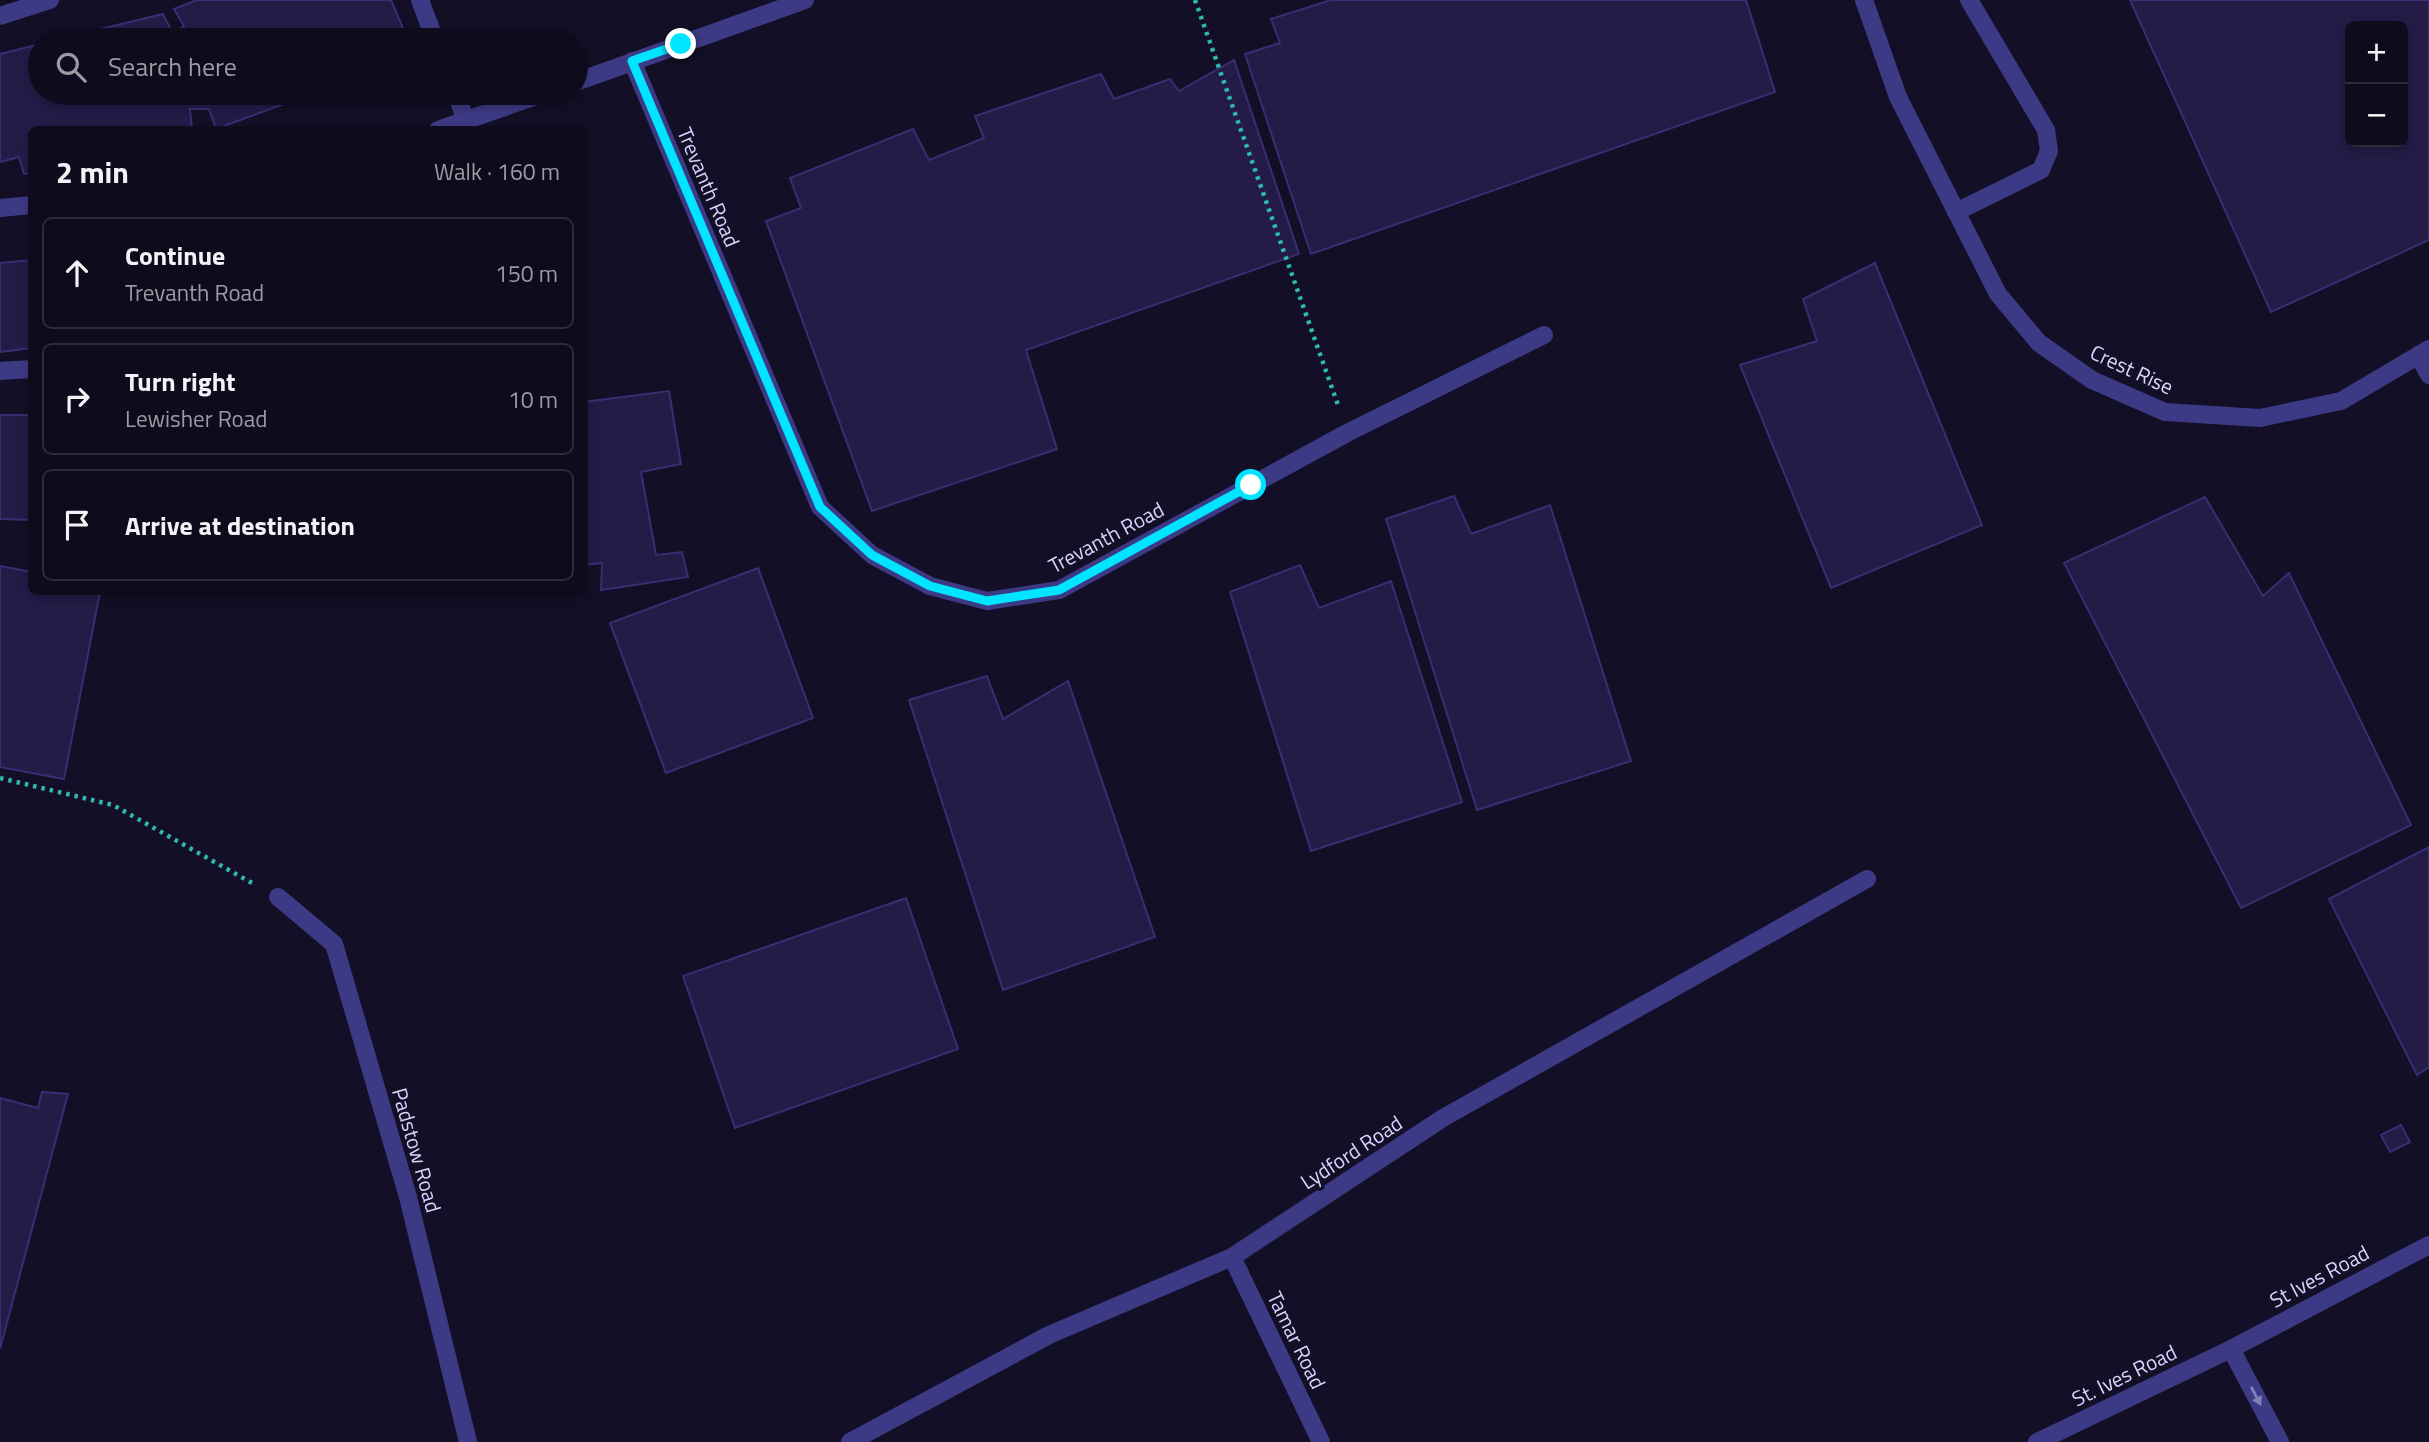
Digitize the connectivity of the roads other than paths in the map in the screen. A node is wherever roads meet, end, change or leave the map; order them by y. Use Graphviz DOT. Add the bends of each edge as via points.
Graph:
graph roads {
  1 [pos="50,0"];
  2 [pos="420,0"];
  3 [pos="805,0"];
  4 [pos="1864,0"];
  5 [pos="1969,0"];
  6 [pos="0,16"];
  7 [pos="430,28"];
  8 [pos="632,61"];
  9 [pos="588,78"];
  10 [pos="461,105"];
  11 [pos="512,105"];
  12 [pos="467,121"];
  13 [pos="451,126"];
  14 [pos="28,205"];
  15 [pos="0,208"];
  16 [pos="1956,212"];
  17 [pos="1544,335"];
  18 [pos="2424,352"];
  19 [pos="28,369"];
  20 [pos="0,371"];
  21 [pos="2429,375"];
  22 [pos="1867,879"];
  23 [pos="278,897"];
  24 [pos="2429,1245"];
  25 [pos="1232,1257"];
  26 [pos="2231,1349"];
  27 [pos="468,1442"];
  28 [pos="850,1442"];
  29 [pos="1321,1442"];
  30 [pos="2037,1442"];
  31 [pos="2280,1442"];
  1 -- 6 [label="street"];
  2 -- 7 [label="street"];
  3 -- 8 [label="street"];
  4 -- 16 [label="street, Crest Rise" via="1898,97"];
  5 -- 16 [label="street" via="2046,130 2049,151 2041,170"];
  8 -- 9 [label="street"];
  8 -- 17 [label="street, Trevanth Road" via="820,507 872,555 930,586 987,601 1059,590 1347,433"];
  10 -- 12 [label="street"];
  11 -- 12 [label="street"];
  12 -- 13 [label="street"];
  14 -- 15 [label="street"];
  16 -- 18 [label="street, Crest Rise" via="1998,294 2039,343 2092,380 2165,412 2260,418 2341,401"];
  18 -- 21 [label="street, Crest Rise"];
  19 -- 20 [label="street"];
  22 -- 25 [label="street, Lydford Road" via="1443,1118"];
  23 -- 27 [label="street, Padstow Road" via="334,944 408,1197"];
  24 -- 26 [label="street, St Ives Road"];
  25 -- 28 [label="street, Lydford Road" via="1049,1335"];
  25 -- 29 [label="street, Tamar Road"];
  26 -- 30 [label="street, St. Ives Road"];
  26 -- 31 [label="street, one-way"];
}
